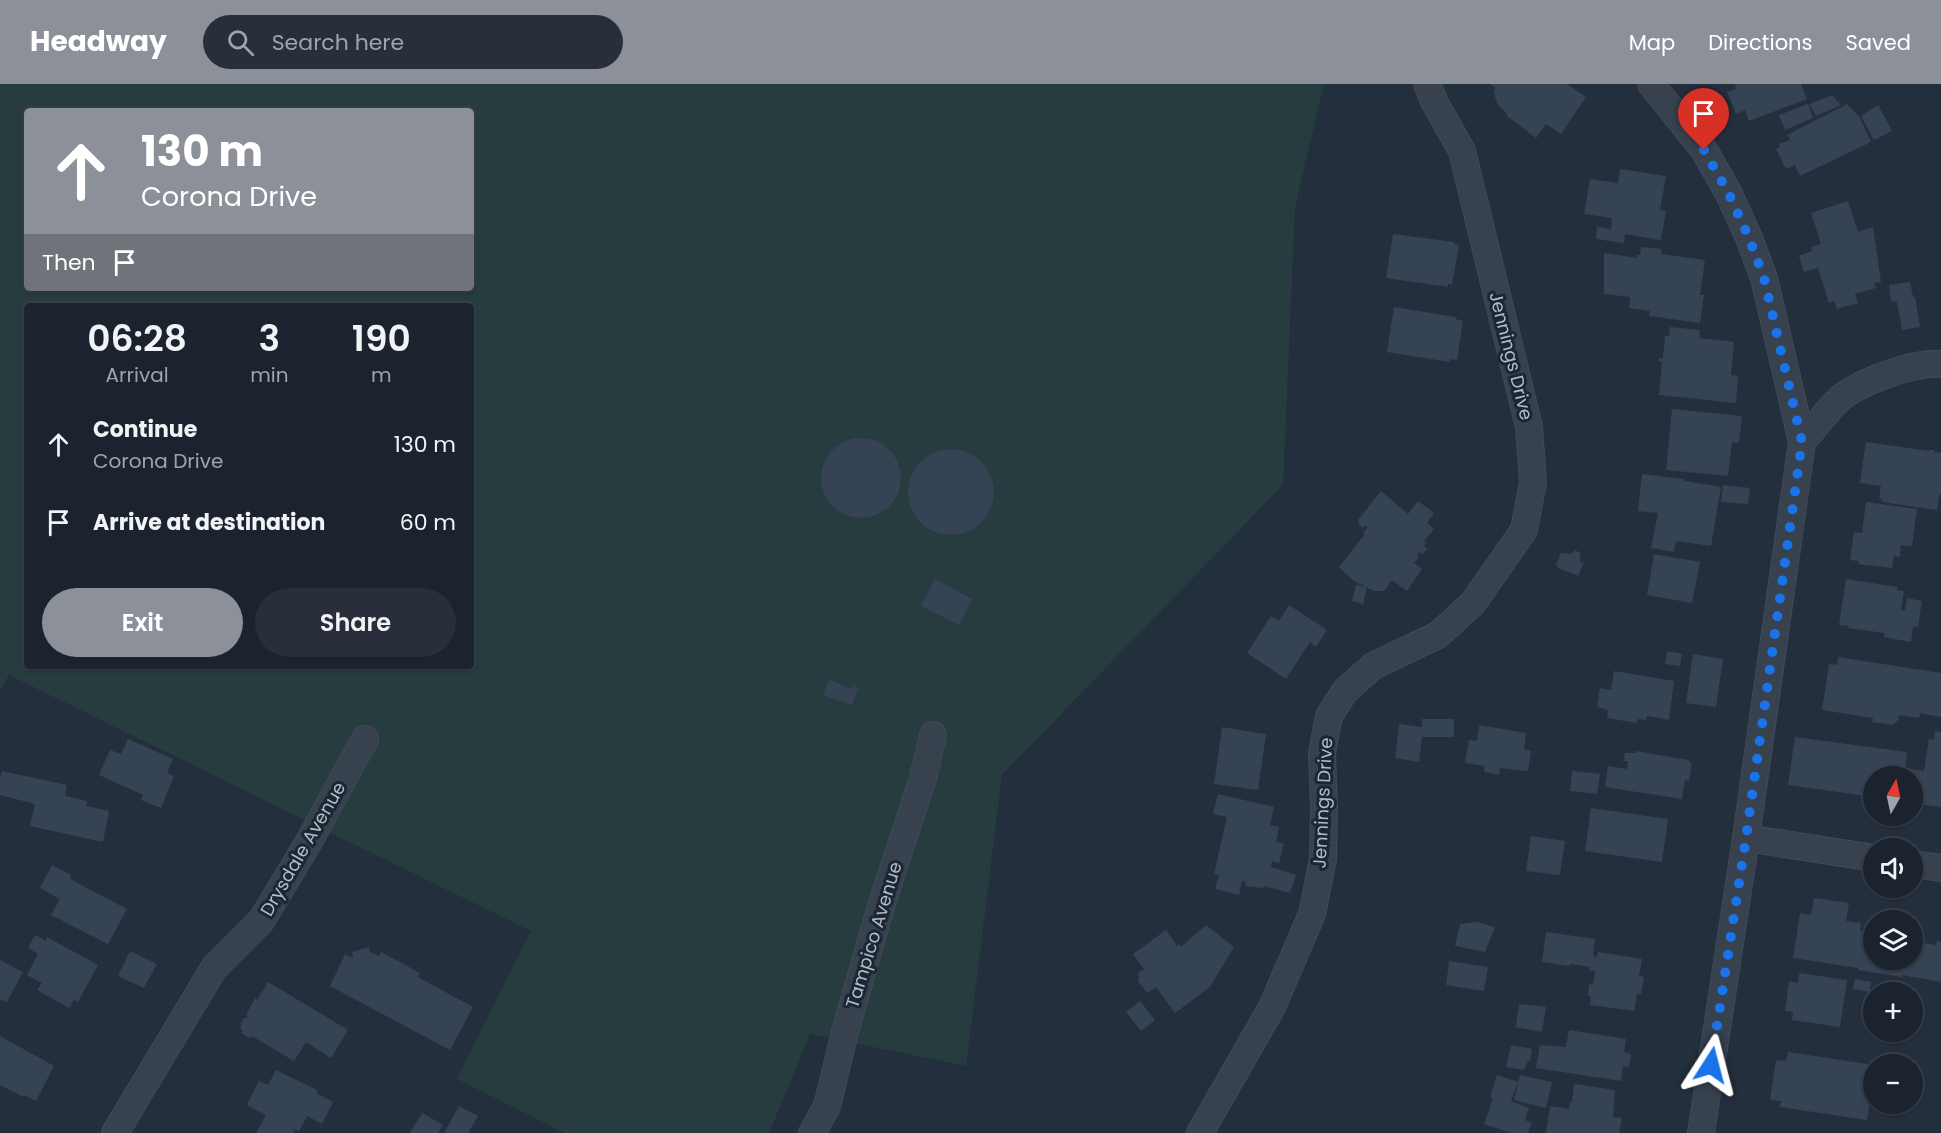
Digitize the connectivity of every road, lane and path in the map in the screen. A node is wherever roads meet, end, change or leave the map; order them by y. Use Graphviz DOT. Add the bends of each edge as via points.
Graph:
graph roads {
  1 [pos="1427,84"];
  2 [pos="1651,84"];
  3 [pos="1941,364"];
  4 [pos="1802,442"];
  5 [pos="933,735"];
  6 [pos="365,739"];
  7 [pos="1746,838"];
  8 [pos="1863,856"];
  9 [pos="1923,866"];
  10 [pos="1941,868"];
  11 [pos="115,1133"];
  12 [pos="812,1133"];
  13 [pos="1200,1133"];
  14 [pos="1701,1133"];
  1 -- 13 [label="street, Jennings Drive" via="1462,151 1529,427 1533,482 1524,530 1473,603 1438,635 1373,666 1345,691 1329,716 1322,753 1323,859 1312,914 1272,1007"];
  2 -- 4 [label="street" via="1704,150 1749,238 1764,278"];
  3 -- 4 [label="street" via="1888,373 1843,396"];
  4 -- 7 [label="street"];
  5 -- 12 [label="street, Tampico Avenue" via="845,1032 827,1106"];
  6 -- 11 [label="street, Drysdale Avenue" via="261,921 214,968"];
  7 -- 8 [label="street"];
  7 -- 14 [label="street"];
  9 -- 10 [label="street"];
}
